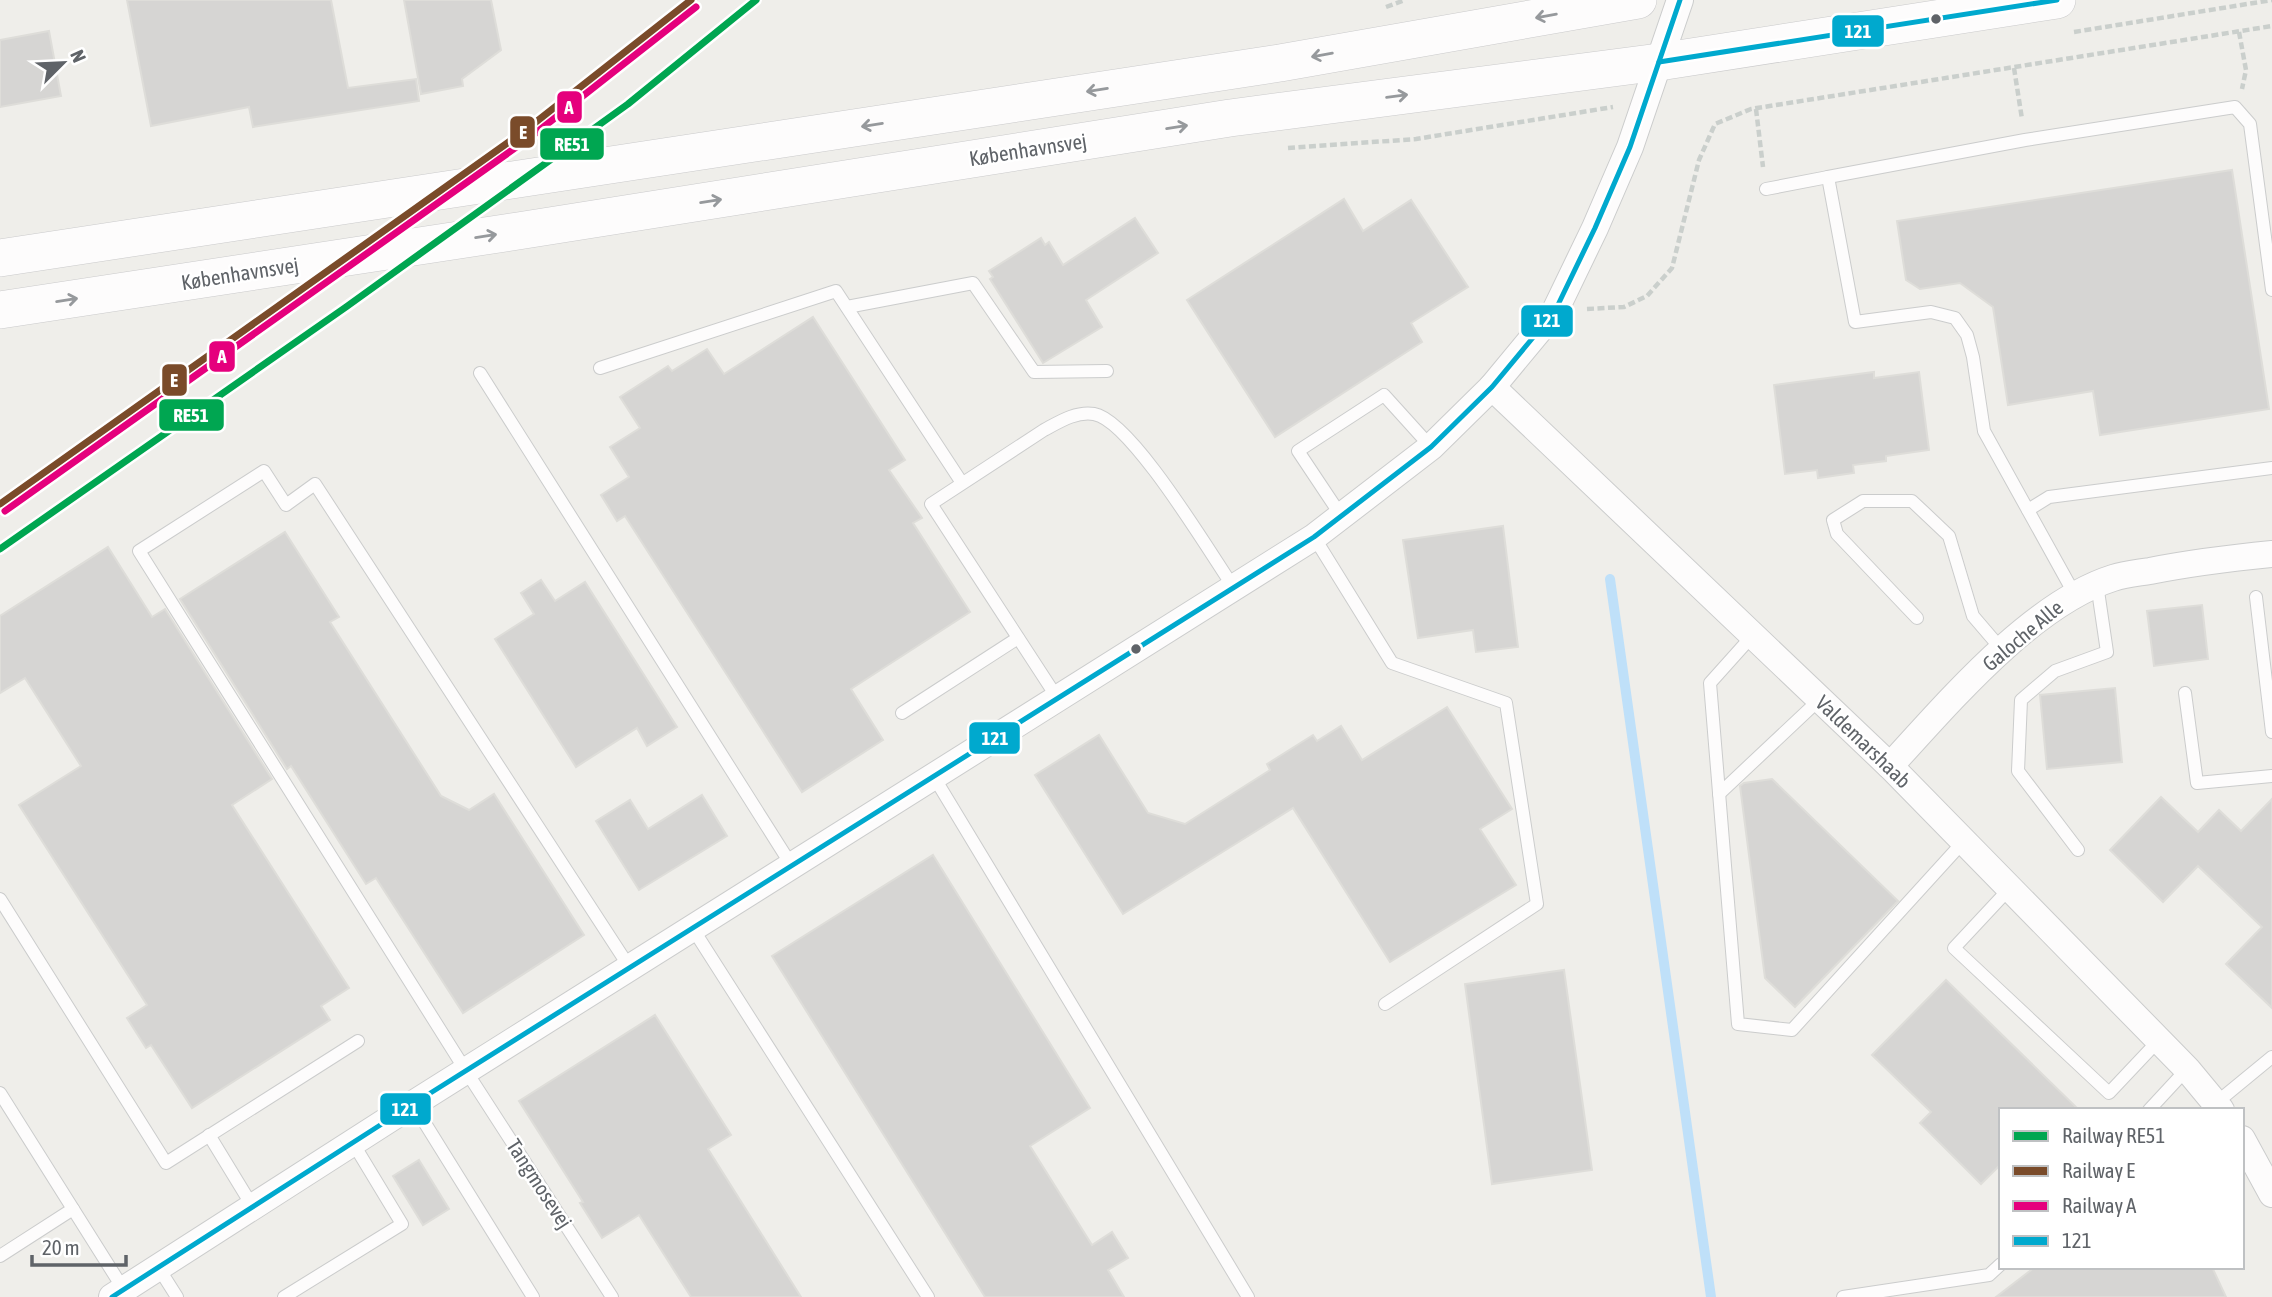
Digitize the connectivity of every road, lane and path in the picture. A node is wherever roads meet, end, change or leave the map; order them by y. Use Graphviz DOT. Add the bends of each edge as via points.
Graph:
graph roads {
  1 [pos="1637,0"];
  2 [pos="1680,0"];
  3 [pos="2057,0"];
  4 [pos="2272,26"];
  5 [pos="2239,32"];
  6 [pos="1659,62"];
  7 [pos="2014,68"];
  8 [pos="1756,109"];
  9 [pos="2238,110"];
  10 [pos="2025,140"];
  11 [pos="1828,177"];
  12 [pos="1766,189"];
  13 [pos="0,258"];
  14 [pos="2272,290"];
  15 [pos="846,307"];
  16 [pos="0,310"];
  17 [pos="1555,311"];
  18 [pos="600,368"];
  19 [pos="1107,371"];
  20 [pos="480,373"];
  21 [pos="1492,387"];
  22 [pos="1431,447"];
  23 [pos="2272,468"];
  24 [pos="962,483"];
  25 [pos="2028,510"];
  26 [pos="1342,517"];
  27 [pos="1314,537"];
  28 [pos="2272,554"];
  29 [pos="1234,588"];
  30 [pos="2086,589"];
  31 [pos="2256,597"];
  32 [pos="1917,618"];
  33 [pos="1752,635"];
  34 [pos="1018,638"];
  35 [pos="2003,651"];
  36 [pos="2185,693"];
  37 [pos="1058,699"];
  38 [pos="1820,699"];
  39 [pos="902,713"];
  40 [pos="2272,732"];
  41 [pos="1890,766"];
  42 [pos="2272,776"];
  43 [pos="934,777"];
  44 [pos="1719,794"];
  45 [pos="1964,841"];
  46 [pos="2078,850"];
  47 [pos="792,866"];
  48 [pos="2010,888"];
  49 [pos="0,899"];
  50 [pos="693,929"];
  51 [pos="630,968"];
  52 [pos="1385,1004"];
  53 [pos="2159,1040"];
  54 [pos="358,1041"];
  55 [pos="2272,1057"];
  56 [pos="2187,1069"];
  57 [pos="466,1072"];
  58 [pos="0,1093"];
  59 [pos="413,1104"];
  60 [pos="2219,1107"];
  61 [pos="2151,1108"];
  62 [pos="209,1135"];
  63 [pos="353,1143"];
  64 [pos="2244,1143"];
  65 [pos="2272,1194"];
  66 [pos="253,1208"];
  67 [pos="73,1209"];
  68 [pos="0,1256"];
  69 [pos="1999,1266"];
  70 [pos="158,1268"];
  71 [pos="118,1293"];
  72 [pos="177,1297"];
  73 [pos="284,1297"];
  74 [pos="533,1297"];
  75 [pos="612,1297"];
  76 [pos="929,1297"];
  77 [pos="1248,1297"];
  78 [pos="1843,1297"];
  1 -- 13 [label="main road, one-way" via="1280,63"];
  2 -- 6 [label="street"];
  3 -- 6 [label="main road, Københavnsvej"];
  4 -- 5 [label="path"];
  5 -- 7 [label="path"];
  5 -- 9 [label="path" via="2246,70"];
  16 -- 6 [label="main road, Københavnsvej, one-way" via="1230,118"];
  6 -- 17 [label="street" via="1625,159"];
  7 -- 8 [label="path"];
  7 -- 10 [label="path"];
  8 -- 12 [label="path"];
  8 -- 17 [label="path" via="1715,124 1699,160 1672,268 1647,296 1624,307"];
  9 -- 10 [label="lane"];
  9 -- 14 [label="lane" via="2250,124"];
  10 -- 11 [label="lane"];
  11 -- 12 [label="lane"];
  11 -- 25 [label="lane" via="1855,322 1931,312 1955,317 1967,335 1973,357 1984,431"];
  15 -- 18 [label="lane" via="836,291"];
  15 -- 19 [label="lane" via="973,283 1034,372"];
  15 -- 24 [label="lane"];
  17 -- 21 [label="street"];
  20 -- 47 [label="lane"];
  21 -- 22 [label="street"];
  21 -- 33 [label="street, Valdemarshaab"];
  22 -- 26 [label="street"];
  22 -- 26 [label="lane" via="1384,395 1298,451"];
  23 -- 25 [label="lane" via="2049,497"];
  24 -- 29 [label="lane" via="1054,424 1096,414 1111,422 1145,457"];
  24 -- 34 [label="lane" via="931,504"];
  25 -- 30 [label="lane"];
  26 -- 27 [label="street"];
  27 -- 29 [label="street"];
  27 -- 52 [label="lane" via="1392,663 1506,703 1537,904"];
  28 -- 30 [label="street, Galoche Alle" via="2198,561 2115,577"];
  29 -- 37 [label="street"];
  30 -- 35 [label="street, Galoche Alle" via="2050,610"];
  30 -- 46 [label="lane" via="2107,652 2055,671 2021,700 2018,771"];
  31 -- 40 [label="lane"];
  32 -- 35 [label="lane" via="1837,534 1833,520 1863,501 1912,500 1950,536 1973,616"];
  33 -- 38 [label="street, Valdemarshaab"];
  33 -- 44 [label="lane" via="1710,683"];
  34 -- 37 [label="lane"];
  34 -- 39 [label="lane"];
  35 -- 41 [label="street, Galoche Alle"];
  36 -- 42 [label="lane" via="2197,783"];
  37 -- 43 [label="street"];
  38 -- 41 [label="street, Valdemarshaab"];
  38 -- 44 [label="lane"];
  41 -- 45 [label="street, Valdemarshaab"];
  43 -- 47 [label="street"];
  43 -- 77 [label="lane"];
  44 -- 45 [label="lane" via="1738,1024 1792,1030"];
  45 -- 48 [label="street, Valdemarshaab"];
  47 -- 50 [label="street"];
  48 -- 53 [label="street, Valdemarshaab"];
  48 -- 53 [label="lane" via="1954,948 2109,1093"];
  49 -- 62 [label="lane" via="166,1163"];
  50 -- 51 [label="street"];
  50 -- 76 [label="lane"];
  51 -- 57 [label="street"];
  51 -- 57 [label="lane, Tangmosevej" via="315,484 286,505 264,471 139,551"];
  53 -- 56 [label="street, Valdemarshaab"];
  54 -- 62 [label="lane"];
  55 -- 60 [label="lane"];
  56 -- 60 [label="street, Valdemarshaab"];
  56 -- 61 [label="lane"];
  57 -- 59 [label="street"];
  57 -- 75 [label="lane, Tangmosevej"];
  58 -- 67 [label="lane"];
  59 -- 63 [label="street"];
  59 -- 74 [label="lane"];
  62 -- 66 [label="lane"];
  63 -- 66 [label="street"];
  63 -- 73 [label="lane" via="402,1224"];
  64 -- 65 [label="street"];
  66 -- 70 [label="street"];
  67 -- 68 [label="lane"];
  67 -- 71 [label="lane"];
  69 -- 78 [label="lane" via="1989,1275"];
  70 -- 71 [label="street"];
  70 -- 72 [label="lane"];
}
